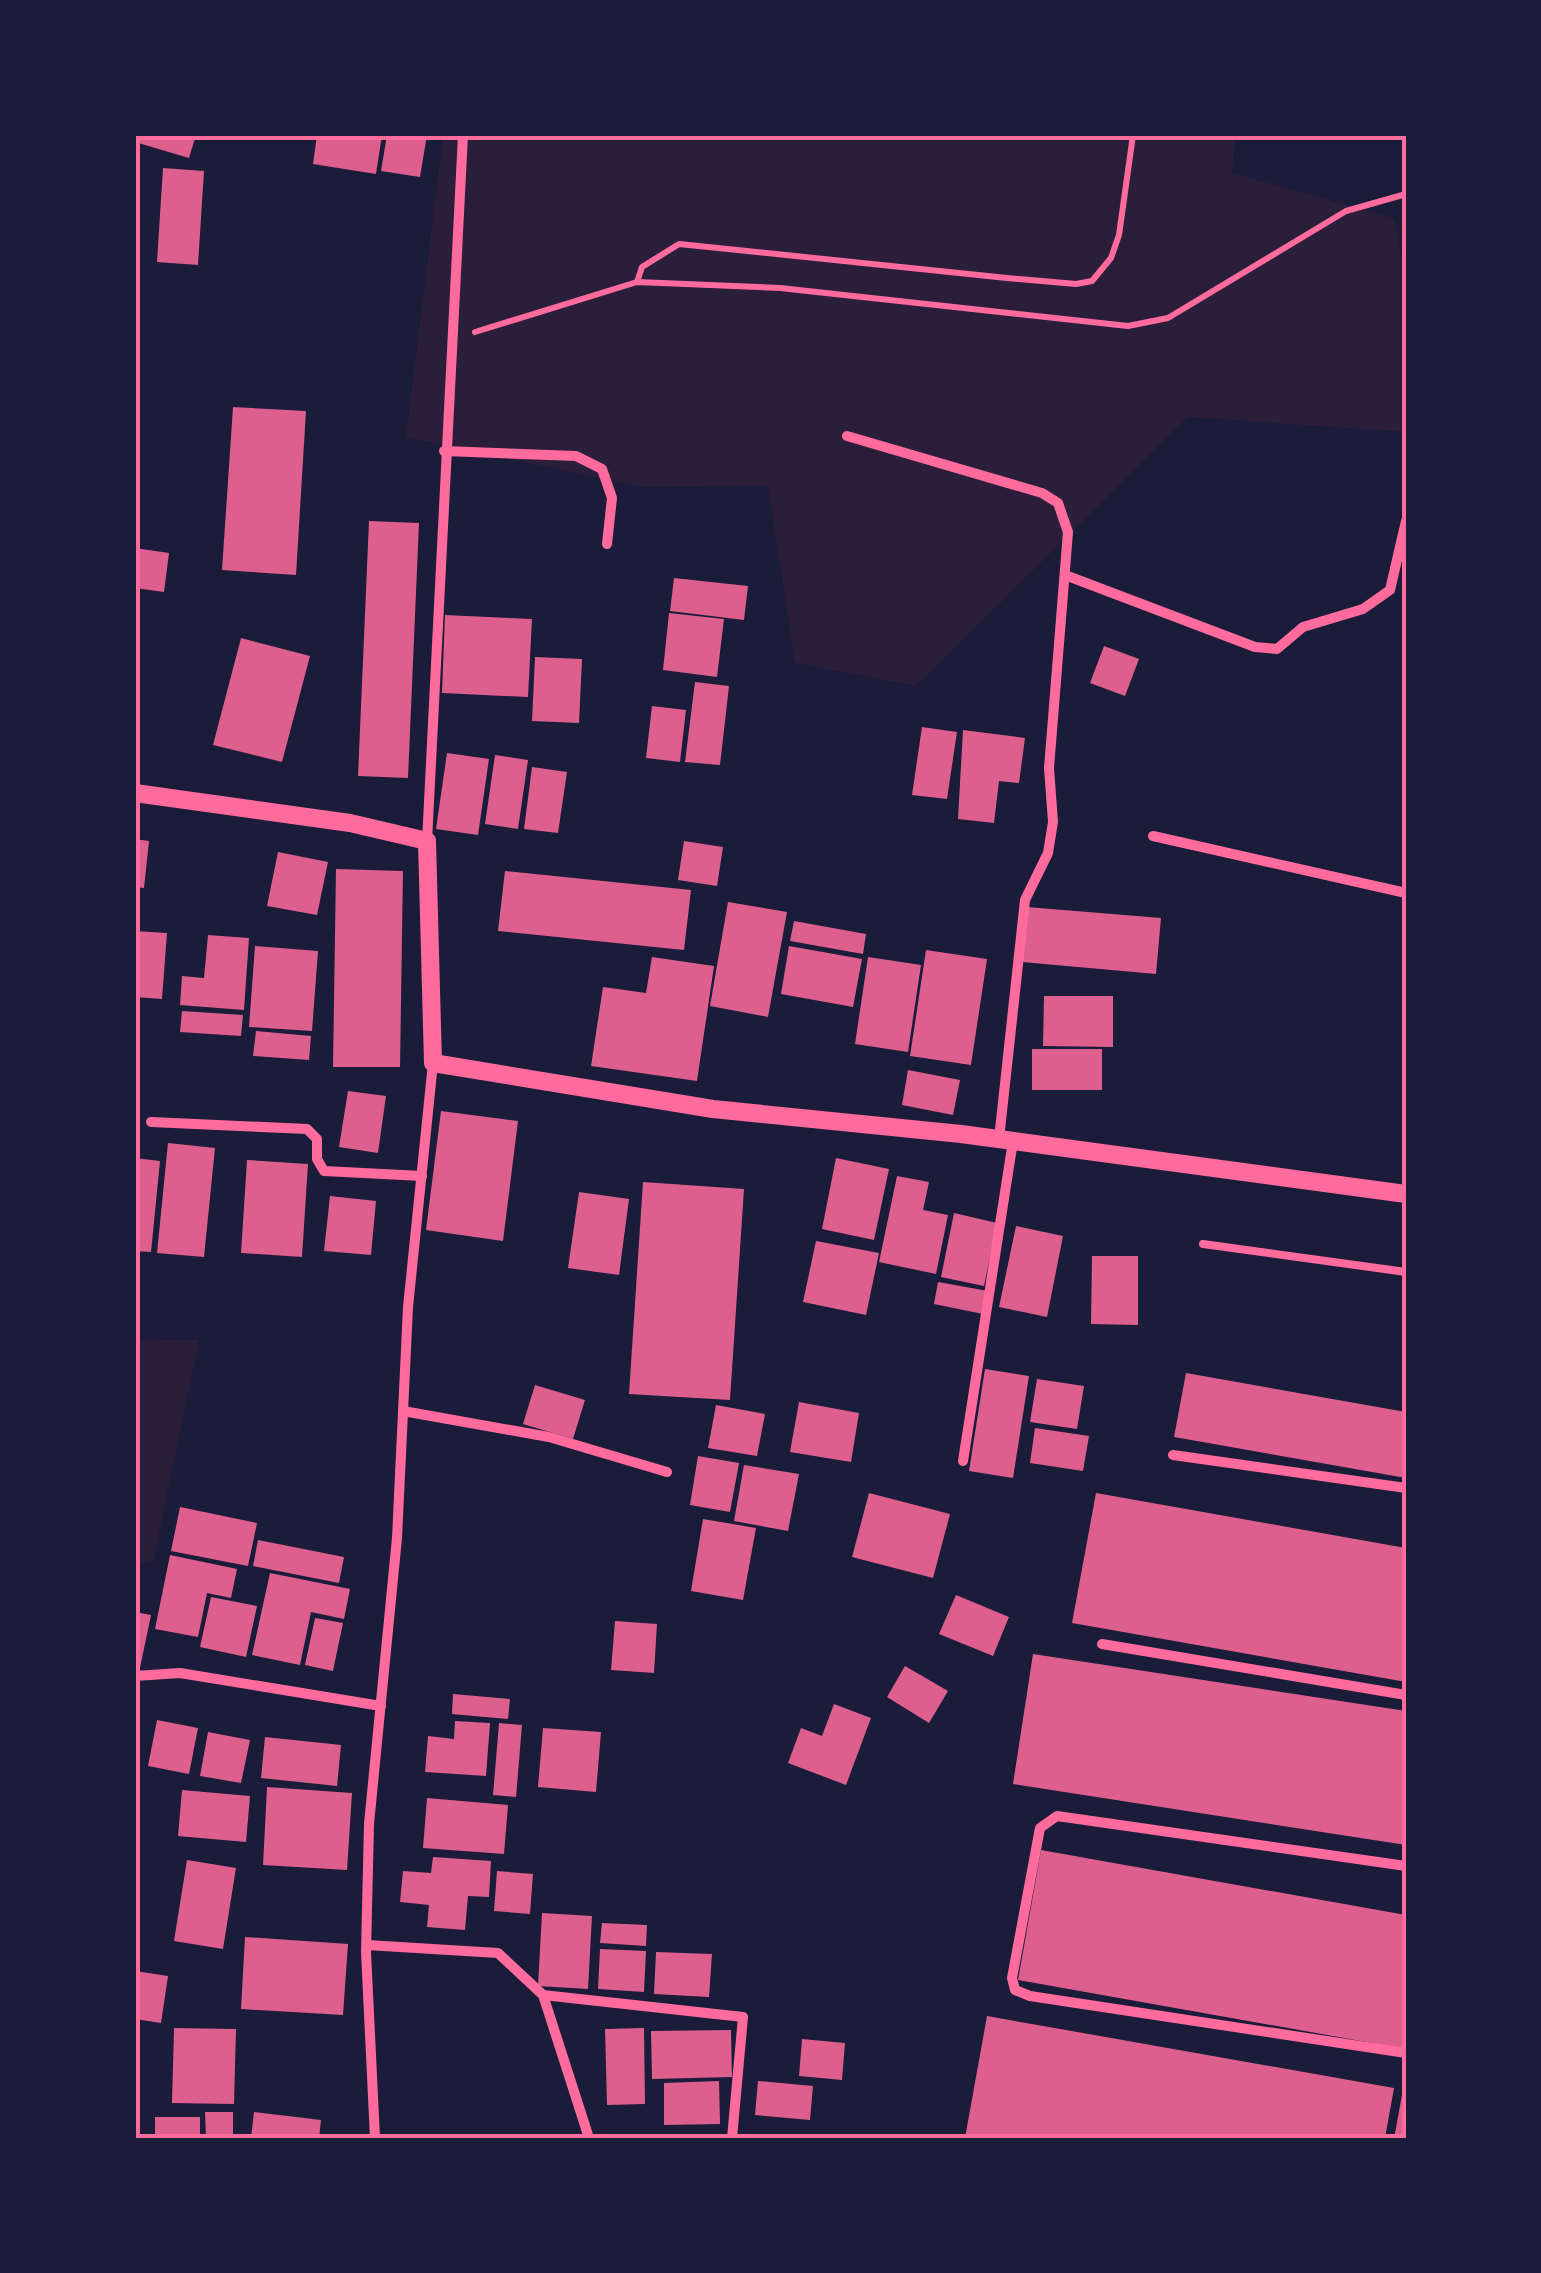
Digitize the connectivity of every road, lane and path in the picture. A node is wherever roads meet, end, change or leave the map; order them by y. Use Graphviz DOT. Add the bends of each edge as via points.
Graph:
graph roads {
  1 [pos="463,135"];
  2 [pos="1134,135"];
  3 [pos="1406,194"];
  4 [pos="636,282"];
  5 [pos="455,339"];
  6 [pos="847,436"];
  7 [pos="444,451"];
  8 [pos="1406,522"];
  9 [pos="607,544"];
  10 [pos="1065,576"];
  11 [pos="135,793"];
  12 [pos="1153,836"];
  13 [pos="427,841"];
  14 [pos="1406,893"];
  15 [pos="432,1063"];
  16 [pos="151,1122"];
  17 [pos="1006,1140"];
  18 [pos="422,1176"];
  19 [pos="1406,1194"];
  20 [pos="1203,1244"];
  21 [pos="1406,1272"];
  22 [pos="403,1410"];
  23 [pos="1173,1455"];
  24 [pos="963,1462"];
  25 [pos="666,1472"];
  26 [pos="1406,1488"];
  27 [pos="1102,1644"];
  28 [pos="135,1676"];
  29 [pos="1406,1695"];
  30 [pos="381,1706"];
  31 [pos="1406,1866"];
  32 [pos="366,1944"];
  33 [pos="542,1995"];
  34 [pos="1406,2053"];
  35 [pos="375,2138"];
  36 [pos="593,2138"];
  37 [pos="732,2138"];
  1 -- 5 [label="street"];
  2 -- 4 [label="path" via="1119,236 1092,280 1007,278 679,244 642,268"];
  3 -- 4 [label="path" via="1346,212 1168,318 1128,326 780,288"];
  4 -- 5 [label="path"];
  5 -- 7 [label="street"];
  6 -- 10 [label="street" via="1058,503 1068,532"];
  7 -- 9 [label="street" via="576,456 602,469 612,498"];
  7 -- 13 [label="street"];
  8 -- 10 [label="street" via="1390,590 1363,608 1303,627 1277,649 1255,647"];
  10 -- 17 [label="street" via="1049,768 1052,838 1025,900"];
  11 -- 13 [label="street" via="350,823"];
  12 -- 14 [label="street"];
  13 -- 15 [label="street"];
  15 -- 17 [label="street" via="713,1109"];
  15 -- 18 [label="street"];
  16 -- 18 [label="street" via="307,1129 317,1139 324,1171"];
  17 -- 19 [label="street"];
  17 -- 24 [label="street"];
  18 -- 22 [label="street"];
  20 -- 21 [label="lane"];
  22 -- 25 [label="street" via="550,1437"];
  22 -- 30 [label="street"];
  23 -- 26 [label="street"];
  27 -- 29 [label="street"];
  28 -- 30 [label="street" via="180,1673"];
  30 -- 32 [label="street"];
  31 -- 34 [label="street" via="1057,1816 1040,1828 1012,1978 1015,1990 1030,1996"];
  32 -- 33 [label="street" via="498,1954"];
  32 -- 35 [label="street"];
  33 -- 36 [label="street"];
  33 -- 37 [label="street" via="743,2017"];
}
